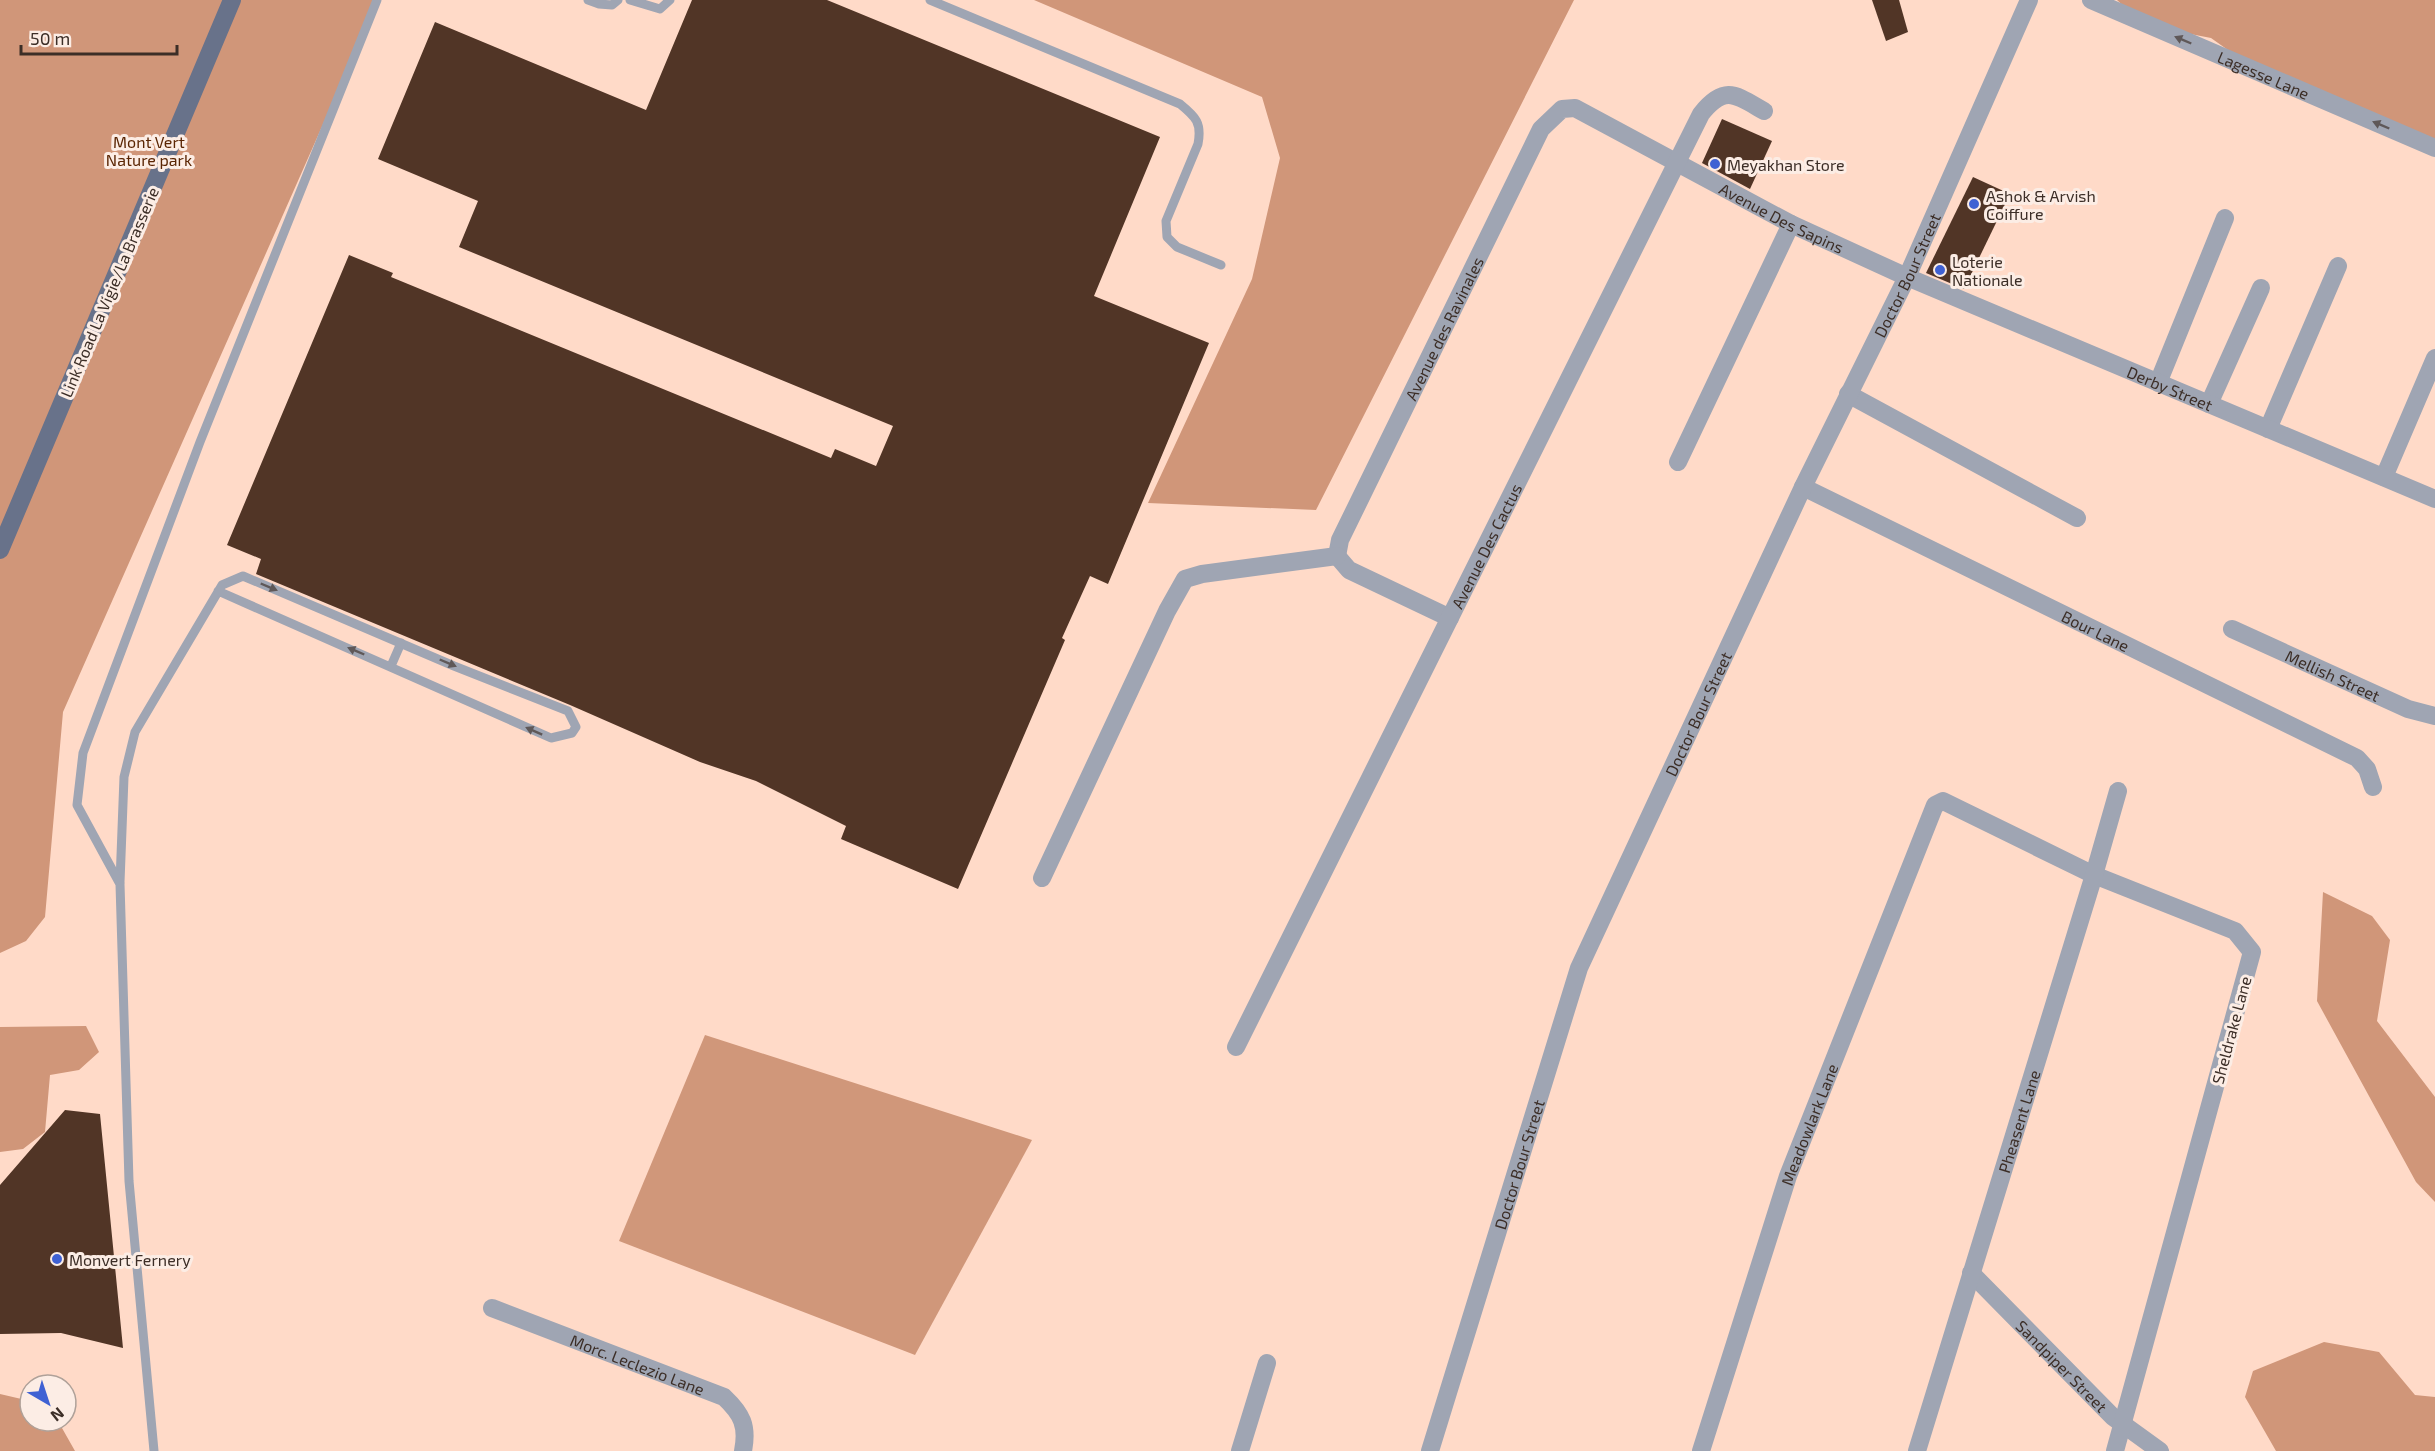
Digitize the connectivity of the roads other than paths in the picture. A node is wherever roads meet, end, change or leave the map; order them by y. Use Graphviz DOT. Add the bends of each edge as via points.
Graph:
graph roads {
  1 [pos="232,0"];
  2 [pos="377,0"];
  3 [pos="588,0"];
  4 [pos="618,0"];
  5 [pos="630,0"];
  6 [pos="670,0"];
  7 [pos="930,0"];
  8 [pos="2029,0"];
  9 [pos="2091,0"];
  10 [pos="1562,109"];
  11 [pos="1764,111"];
  12 [pos="2435,148"];
  13 [pos="1677,161"];
  14 [pos="2225,218"];
  15 [pos="1791,224"];
  16 [pos="1221,265"];
  17 [pos="2338,266"];
  18 [pos="1907,277"];
  19 [pos="2261,288"];
  20 [pos="2435,358"];
  21 [pos="2158,383"];
  22 [pos="1848,394"];
  23 [pos="2209,404"];
  24 [pos="2268,429"];
  25 [pos="1678,462"];
  26 [pos="2384,477"];
  27 [pos="1803,487"];
  28 [pos="2435,499"];
  29 [pos="2077,518"];
  30 [pos="0,550"];
  31 [pos="1337,556"];
  32 [pos="218,591"];
  33 [pos="1450,618"];
  34 [pos="2232,629"];
  35 [pos="401,643"];
  36 [pos="391,666"];
  37 [pos="2435,716"];
  38 [pos="2373,787"];
  39 [pos="2118,791"];
  40 [pos="1935,805"];
  41 [pos="2094,875"];
  42 [pos="1042,878"];
  43 [pos="120,884"];
  44 [pos="1236,1047"];
  45 [pos="1971,1273"];
  46 [pos="492,1308"];
  47 [pos="1267,1364"];
  48 [pos="2123,1426"];
  49 [pos="154,1451"];
  50 [pos="743,1451"];
  51 [pos="1239,1451"];
  52 [pos="1430,1451"];
  53 [pos="1701,1451"];
  54 [pos="1917,1451"];
  55 [pos="2115,1451"];
  56 [pos="2160,1451"];
  1 -- 30 [label="main road, Link Road La Vigie/La Brasserie"];
  2 -- 43 [label="lane" via="200,442 83,753 77,805"];
  3 -- 4 [label="lane" via="612,5"];
  5 -- 6 [label="lane" via="660,9"];
  7 -- 16 [label="lane" via="1180,104 1197,117 1201,130 1198,144 1166,220 1167,237 1177,247"];
  8 -- 18 [label="street, Doctor Bour Street"];
  12 -- 9 [label="street, Lagesse Lane, one-way"];
  10 -- 13 [label="street, Avenue Des Sapins" via="1585,112"];
  10 -- 31 [label="street, Avenue des Ravinales" via="1541,129 1340,540"];
  11 -- 13 [label="street, Avenue Des Cactus" via="1737,95 1719,96 1701,114"];
  13 -- 15 [label="street, Avenue Des Sapins"];
  13 -- 33 [label="street, Avenue Des Cactus"];
  14 -- 21 [label="street"];
  15 -- 18 [label="street, Avenue Des Sapins"];
  15 -- 25 [label="street"];
  17 -- 24 [label="street"];
  18 -- 21 [label="street, Derby Street"];
  18 -- 22 [label="street, Doctor Bour Street"];
  19 -- 23 [label="street"];
  20 -- 26 [label="street"];
  21 -- 23 [label="street, Derby Street"];
  22 -- 27 [label="street, Doctor Bour Street"];
  22 -- 29 [label="street"];
  23 -- 24 [label="street, Derby Street"];
  24 -- 26 [label="street, Derby Street"];
  26 -- 28 [label="street, Derby Street"];
  27 -- 38 [label="street, Bour Lane" via="2357,758 2367,769"];
  27 -- 52 [label="street, Doctor Bour Street" via="1579,969"];
  31 -- 33 [label="street" via="1349,570"];
  31 -- 42 [label="street" via="1185,579"];
  32 -- 35 [label="lane, one-way" via="222,585 243,576"];
  36 -- 32 [label="lane, one-way"];
  32 -- 43 [label="lane" via="135,732 124,777"];
  33 -- 44 [label="street, Avenue Des Cactus"];
  34 -- 37 [label="street, Mellish Street" via="2408,709"];
  35 -- 36 [label="lane"];
  35 -- 36 [label="lane, one-way" via="568,711 576,726 572,733 551,738"];
  39 -- 41 [label="street, Pheasent Lane"];
  40 -- 41 [label="street, Sheldrake Lane" via="1943,801"];
  40 -- 53 [label="street, Meadowlark Lane" via="1788,1176"];
  41 -- 45 [label="street, Pheasent Lane"];
  41 -- 48 [label="street, Sheldrake Lane" via="2235,931 2252,952"];
  43 -- 49 [label="lane" via="129,1181"];
  45 -- 48 [label="street, Sandpiper Street"];
  45 -- 54 [label="street, Pheasent Lane"];
  46 -- 50 [label="street, Morc. Leclezio Lane" via="724,1397 741,1413 747,1434"];
  47 -- 51 [label="street"];
  48 -- 55 [label="street, Sheldrake Lane"];
  48 -- 56 [label="street, Sandpiper Street"];
}
